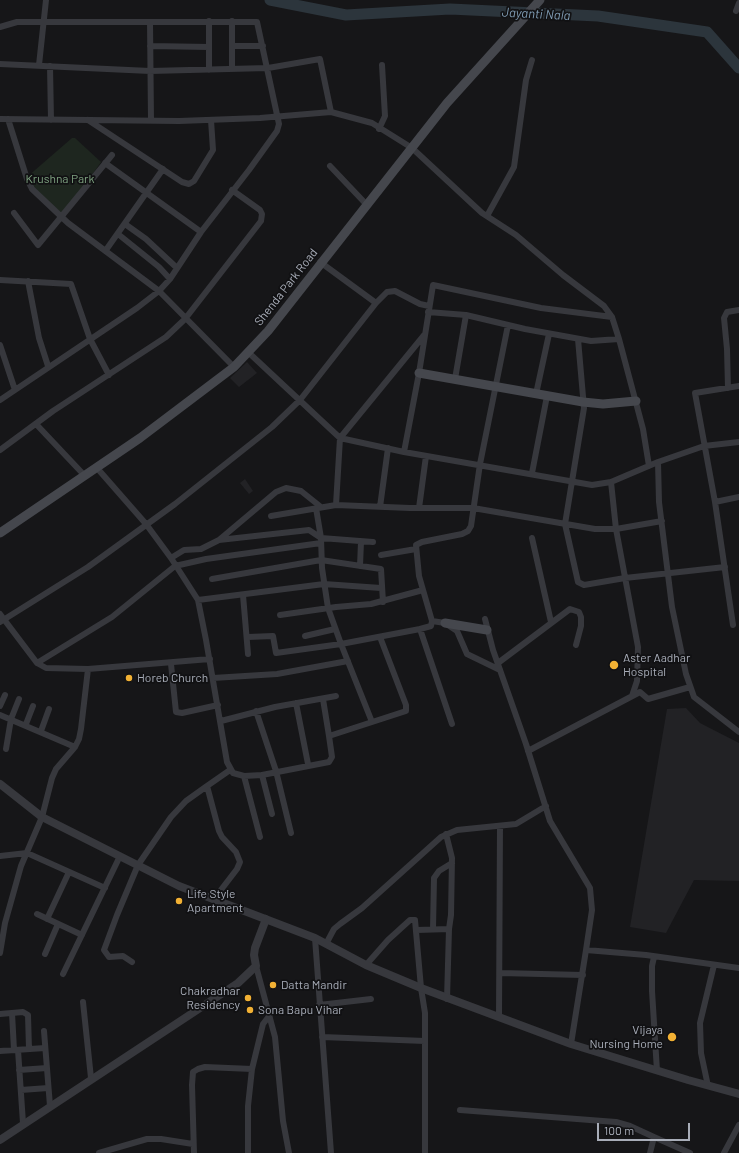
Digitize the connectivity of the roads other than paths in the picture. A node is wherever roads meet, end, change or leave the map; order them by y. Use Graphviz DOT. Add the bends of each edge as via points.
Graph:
graph roads {
  1 [pos="46,0"];
  2 [pos="540,0"];
  3 [pos="739,3"];
  4 [pos="736,11"];
  5 [pos="209,21"];
  6 [pos="232,21"];
  7 [pos="44,22"];
  8 [pos="150,22"];
  9 [pos="0,27"];
  10 [pos="150,46"];
  11 [pos="232,46"];
  12 [pos="263,46"];
  13 [pos="209,47"];
  14 [pos="532,60"];
  15 [pos="0,64"];
  16 [pos="39,65"];
  17 [pos="382,65"];
  18 [pos="50,66"];
  19 [pos="268,68"];
  20 [pos="232,69"];
  21 [pos="209,70"];
  22 [pos="150,71"];
  23 [pos="331,112"];
  24 [pos="278,117"];
  25 [pos="0,119"];
  26 [pos="8,119"];
  27 [pos="50,120"];
  28 [pos="88,120"];
  29 [pos="151,120"];
  30 [pos="212,120"];
  31 [pos="379,129"];
  32 [pos="412,148"];
  33 [pos="112,155"];
  34 [pos="105,163"];
  35 [pos="330,166"];
  36 [pos="163,169"];
  37 [pos="232,190"];
  38 [pos="147,192"];
  39 [pos="366,204"];
  40 [pos="14,213"];
  41 [pos="487,216"];
  42 [pos="62,217"];
  43 [pos="125,224"];
  44 [pos="201,232"];
  45 [pos="118,234"];
  46 [pos="106,250"];
  47 [pos="320,262"];
  48 [pos="177,268"];
  49 [pos="170,279"];
  50 [pos="0,280"];
  51 [pos="28,281"];
  52 [pos="159,291"];
  53 [pos="376,303"];
  54 [pos="428,309"];
  55 [pos="739,310"];
  56 [pos="466,315"];
  57 [pos="612,317"];
  58 [pos="185,319"];
  59 [pos="508,325"];
  60 [pos="426,332"];
  61 [pos="549,334"];
  62 [pos="90,339"];
  63 [pos="578,339"];
  64 [pos="619,339"];
  65 [pos="0,345"];
  66 [pos="248,352"];
  67 [pos="48,366"];
  68 [pos="234,367"];
  69 [pos="419,373"];
  70 [pos="109,375"];
  71 [pos="455,380"];
  72 [pos="739,386"];
  73 [pos="496,387"];
  74 [pos="728,388"];
  75 [pos="15,390"];
  76 [pos="536,394"];
  77 [pos="547,396"];
  78 [pos="0,400"];
  79 [pos="300,400"];
  80 [pos="636,401"];
  81 [pos="583,402"];
  82 [pos="36,424"];
  83 [pos="340,438"];
  84 [pos="739,442"];
  85 [pos="704,446"];
  86 [pos="388,448"];
  87 [pos="0,450"];
  88 [pos="404,452"];
  89 [pos="426,456"];
  90 [pos="658,462"];
  91 [pos="480,464"];
  92 [pos="649,466"];
  93 [pos="97,468"];
  94 [pos="532,473"];
  95 [pos="85,476"];
  96 [pos="573,482"];
  97 [pos="611,482"];
  98 [pos="739,497"];
  99 [pos="715,502"];
  100 [pos="336,506"];
  101 [pos="319,507"];
  102 [pos="380,507"];
  103 [pos="419,508"];
  104 [pos="473,508"];
  105 [pos="271,516"];
  106 [pos="662,521"];
  107 [pos="146,524"];
  108 [pos="566,524"];
  109 [pos="616,529"];
  110 [pos="0,533"];
  111 [pos="532,538"];
  112 [pos="218,540"];
  113 [pos="321,540"];
  114 [pos="361,542"];
  115 [pos="373,542"];
  116 [pos="416,549"];
  117 [pos="381,555"];
  118 [pos="171,558"];
  119 [pos="321,560"];
  120 [pos="175,566"];
  121 [pos="360,566"];
  122 [pos="725,567"];
  123 [pos="668,574"];
  124 [pos="625,578"];
  125 [pos="212,579"];
  126 [pos="324,584"];
  127 [pos="381,588"];
  128 [pos="423,590"];
  129 [pos="243,594"];
  130 [pos="198,600"];
  131 [pos="383,602"];
  132 [pos="328,608"];
  133 [pos="0,614"];
  134 [pos="280,615"];
  135 [pos="485,619"];
  136 [pos="2,621"];
  137 [pos="432,621"];
  138 [pos="551,622"];
  139 [pos="446,623"];
  140 [pos="733,625"];
  141 [pos="335,629"];
  142 [pos="420,629"];
  143 [pos="488,630"];
  144 [pos="305,636"];
  145 [pos="248,637"];
  146 [pos="380,637"];
  147 [pos="341,644"];
  148 [pos="576,645"];
  149 [pos="248,654"];
  150 [pos="210,659"];
  151 [pos="348,661"];
  152 [pos="37,663"];
  153 [pos="170,664"];
  154 [pos="499,667"];
  155 [pos="88,669"];
  156 [pos="213,678"];
  157 [pos="690,687"];
  158 [pos="5,695"];
  159 [pos="336,696"];
  160 [pos="632,696"];
  161 [pos="19,699"];
  162 [pos="323,699"];
  163 [pos="296,703"];
  164 [pos="218,705"];
  165 [pos="0,706"];
  166 [pos="33,706"];
  167 [pos="48,709"];
  168 [pos="256,711"];
  169 [pos="0,714"];
  170 [pos="11,719"];
  171 [pos="221,721"];
  172 [pos="372,722"];
  173 [pos="26,724"];
  174 [pos="452,724"];
  175 [pos="41,731"];
  176 [pos="739,732"];
  177 [pos="329,736"];
  178 [pos="75,747"];
  179 [pos="6,749"];
  180 [pos="528,751"];
  181 [pos="308,764"];
  182 [pos="230,770"];
  183 [pos="276,771"];
  184 [pos="262,775"];
  185 [pos="244,776"];
  186 [pos="0,784"];
  187 [pos="207,786"];
  188 [pos="546,806"];
  189 [pos="272,814"];
  190 [pos="42,817"];
  191 [pos="500,826"];
  192 [pos="291,833"];
  193 [pos="446,834"];
  194 [pos="260,837"];
  195 [pos="27,853"];
  196 [pos="0,856"];
  197 [pos="120,856"];
  198 [pos="452,863"];
  199 [pos="138,865"];
  200 [pos="69,872"];
  201 [pos="105,888"];
  202 [pos="214,899"];
  203 [pos="0,912"];
  204 [pos="7,914"];
  205 [pos="37,914"];
  206 [pos="262,918"];
  207 [pos="47,919"];
  208 [pos="58,924"];
  209 [pos="433,929"];
  210 [pos="449,929"];
  211 [pos="417,930"];
  212 [pos="82,935"];
  213 [pos="315,938"];
  214 [pos="326,944"];
  215 [pos="586,950"];
  216 [pos="0,953"];
  217 [pos="45,954"];
  218 [pos="654,957"];
  219 [pos="132,962"];
  220 [pos="366,965"];
  221 [pos="256,966"];
  222 [pos="714,966"];
  223 [pos="739,968"];
  224 [pos="500,973"];
  225 [pos="63,974"];
  226 [pos="583,975"];
  227 [pos="420,988"];
  228 [pos="371,999"];
  229 [pos="448,999"];
  230 [pos="83,1002"];
  231 [pos="319,1005"];
  232 [pos="12,1013"];
  233 [pos="0,1014"];
  234 [pos="270,1015"];
  235 [pos="499,1017"];
  236 [pos="44,1031"];
  237 [pos="322,1037"];
  238 [pos="425,1041"];
  239 [pos="571,1044"];
  240 [pos="45,1048"];
  241 [pos="29,1049"];
  242 [pos="16,1050"];
  243 [pos="0,1051"];
  244 [pos="47,1068"];
  245 [pos="252,1069"];
  246 [pos="19,1070"];
  247 [pos="657,1071"];
  248 [pos="92,1078"];
  249 [pos="708,1086"];
  250 [pos="48,1088"];
  251 [pos="21,1090"];
  252 [pos="739,1094"];
  253 [pos="50,1106"];
  254 [pos="460,1110"];
  255 [pos="23,1123"];
  256 [pos="739,1126"];
  257 [pos="654,1137"];
  258 [pos="0,1140"];
  259 [pos="194,1144"];
  260 [pos="123,1146"];
  261 [pos="99,1153"];
  262 [pos="124,1153"];
  263 [pos="194,1153"];
  264 [pos="248,1153"];
  265 [pos="289,1153"];
  266 [pos="331,1153"];
  267 [pos="425,1153"];
  268 [pos="650,1153"];
  269 [pos="690,1153"];
  270 [pos="724,1153"];
  1 -- 7 [label="street"];
  2 -- 32 [label="main road, Shenda Park Road" via="448,103"];
  3 -- 4 [label="street"];
  5 -- 6 [label="street"];
  5 -- 8 [label="street"];
  5 -- 13 [label="street"];
  6 -- 11 [label="street"];
  6 -- 12 [label="street" via="257,22"];
  7 -- 8 [label="street"];
  7 -- 9 [label="street" via="17,22"];
  7 -- 16 [label="street"];
  8 -- 10 [label="street"];
  10 -- 13 [label="street"];
  10 -- 22 [label="street"];
  11 -- 12 [label="street"];
  11 -- 20 [label="street"];
  12 -- 19 [label="street"];
  13 -- 21 [label="street"];
  14 -- 41 [label="street" via="526,80 514,167"];
  15 -- 16 [label="street"];
  16 -- 18 [label="street"];
  17 -- 31 [label="street" via="385,116"];
  18 -- 22 [label="street"];
  18 -- 27 [label="street"];
  19 -- 20 [label="street"];
  19 -- 23 [label="street" via="320,59"];
  19 -- 24 [label="street"];
  20 -- 21 [label="street"];
  21 -- 22 [label="street"];
  22 -- 29 [label="street"];
  23 -- 24 [label="street"];
  23 -- 31 [label="street" via="372,123"];
  24 -- 30 [label="street"];
  24 -- 37 [label="street" via="277,131"];
  25 -- 26 [label="street"];
  26 -- 27 [label="street"];
  26 -- 42 [label="street" via="32,189"];
  27 -- 28 [label="street"];
  28 -- 29 [label="street"];
  28 -- 36 [label="street"];
  29 -- 30 [label="street"];
  30 -- 36 [label="street" via="213,150 194,181 189,184 182,182"];
  31 -- 32 [label="street"];
  32 -- 39 [label="main road, Shenda Park Road"];
  32 -- 41 [label="street"];
  33 -- 34 [label="street"];
  34 -- 38 [label="street"];
  34 -- 42 [label="street"];
  35 -- 39 [label="street"];
  36 -- 38 [label="street"];
  37 -- 44 [label="street"];
  37 -- 58 [label="street" via="260,210 261,221"];
  38 -- 43 [label="street"];
  38 -- 44 [label="street"];
  39 -- 47 [label="main road, Shenda Park Road"];
  40 -- 42 [label="street" via="38,245"];
  41 -- 57 [label="street" via="516,235 604,306"];
  42 -- 46 [label="street"];
  43 -- 45 [label="street"];
  43 -- 48 [label="street" via="146,239"];
  44 -- 48 [label="street"];
  45 -- 46 [label="street"];
  45 -- 49 [label="street"];
  46 -- 52 [label="street"];
  47 -- 53 [label="street"];
  47 -- 66 [label="main road, Shenda Park Road" via="268,331"];
  48 -- 49 [label="street"];
  49 -- 52 [label="street"];
  50 -- 51 [label="street"];
  51 -- 62 [label="street" via="71,284"];
  51 -- 67 [label="street" via="38,338"];
  52 -- 58 [label="street"];
  52 -- 62 [label="street"];
  53 -- 54 [label="street" via="387,292 395,291"];
  53 -- 79 [label="street"];
  54 -- 56 [label="street"];
  54 -- 57 [label="street" via="433,286 541,308"];
  54 -- 60 [label="street"];
  55 -- 74 [label="street" via="727,312 724,318"];
  56 -- 59 [label="street"];
  56 -- 71 [label="street"];
  57 -- 64 [label="street"];
  58 -- 68 [label="street"];
  58 -- 70 [label="street" via="166,337"];
  59 -- 61 [label="street"];
  59 -- 73 [label="street"];
  60 -- 69 [label="street"];
  60 -- 83 [label="street"];
  61 -- 63 [label="street"];
  61 -- 76 [label="street"];
  62 -- 67 [label="street"];
  62 -- 70 [label="street"];
  63 -- 64 [label="street"];
  63 -- 81 [label="street"];
  64 -- 80 [label="street"];
  65 -- 75 [label="street"];
  66 -- 68 [label="main road, Shenda Park Road"];
  66 -- 79 [label="street"];
  67 -- 75 [label="street"];
  68 -- 93 [label="main road, Shenda Park Road"];
  69 -- 71 [label="main road"];
  69 -- 88 [label="street"];
  70 -- 82 [label="street"];
  71 -- 73 [label="main road"];
  72 -- 74 [label="street"];
  73 -- 76 [label="main road"];
  73 -- 91 [label="street"];
  74 -- 85 [label="street" via="695,393"];
  75 -- 78 [label="street"];
  76 -- 77 [label="main road"];
  77 -- 81 [label="main road"];
  77 -- 94 [label="street"];
  79 -- 83 [label="street"];
  79 -- 107 [label="street" via="254,441"];
  80 -- 81 [label="main road" via="603,404"];
  80 -- 92 [label="street"];
  81 -- 96 [label="street"];
  82 -- 87 [label="street"];
  82 -- 95 [label="street"];
  83 -- 86 [label="street"];
  83 -- 100 [label="street"];
  84 -- 85 [label="street"];
  85 -- 90 [label="street"];
  85 -- 99 [label="street"];
  86 -- 88 [label="street"];
  86 -- 102 [label="street"];
  88 -- 89 [label="street"];
  89 -- 91 [label="street"];
  89 -- 103 [label="street"];
  90 -- 92 [label="street"];
  90 -- 106 [label="street"];
  91 -- 94 [label="street"];
  91 -- 104 [label="street"];
  92 -- 97 [label="street"];
  93 -- 95 [label="main road, Shenda Park Road"];
  93 -- 107 [label="street"];
  94 -- 96 [label="street"];
  95 -- 110 [label="main road, Shenda Park Road"];
  96 -- 97 [label="street" via="592,485"];
  96 -- 108 [label="street"];
  97 -- 109 [label="street"];
  98 -- 99 [label="street"];
  99 -- 122 [label="street"];
  100 -- 101 [label="street"];
  100 -- 102 [label="street"];
  101 -- 105 [label="street"];
  101 -- 112 [label="street" via="301,491 286,488 276,492"];
  101 -- 113 [label="street"];
  102 -- 103 [label="street"];
  103 -- 104 [label="street"];
  104 -- 108 [label="street"];
  104 -- 116 [label="street" via="468,531 454,537 418,543"];
  106 -- 109 [label="street"];
  106 -- 123 [label="street"];
  107 -- 118 [label="street"];
  107 -- 136 [label="street" via="88,566"];
  108 -- 109 [label="street" via="595,529"];
  108 -- 124 [label="street" via="578,582 584,585"];
  109 -- 124 [label="street"];
  111 -- 138 [label="street"];
  112 -- 113 [label="street" via="305,530 309,530"];
  112 -- 118 [label="street" via="201,549 184,550"];
  113 -- 114 [label="street"];
  113 -- 119 [label="street"];
  113 -- 120 [label="street"];
  114 -- 115 [label="street"];
  114 -- 121 [label="street"];
  116 -- 117 [label="street"];
  116 -- 128 [label="street"];
  118 -- 120 [label="street"];
  119 -- 121 [label="street"];
  119 -- 125 [label="street"];
  119 -- 126 [label="street"];
  120 -- 130 [label="street"];
  120 -- 152 [label="street" via="112,617"];
  121 -- 127 [label="street" via="381,569"];
  122 -- 123 [label="street"];
  122 -- 140 [label="street"];
  123 -- 124 [label="street"];
  123 -- 157 [label="street" via="672,607"];
  124 -- 160 [label="street" via="638,647 637,681"];
  126 -- 127 [label="street"];
  126 -- 129 [label="street"];
  126 -- 132 [label="street"];
  127 -- 131 [label="street"];
  128 -- 131 [label="street"];
  128 -- 137 [label="street"];
  129 -- 130 [label="street"];
  129 -- 145 [label="street"];
  130 -- 150 [label="street"];
  131 -- 132 [label="street"];
  132 -- 134 [label="street"];
  132 -- 141 [label="street"];
  133 -- 136 [label="street"];
  135 -- 143 [label="street"];
  136 -- 152 [label="street"];
  137 -- 139 [label="street"];
  137 -- 142 [label="street" via="431,626"];
  138 -- 148 [label="street" via="570,609 579,612 581,626"];
  138 -- 154 [label="street"];
  139 -- 143 [label="main road"];
  139 -- 154 [label="street" via="457,631 467,654"];
  141 -- 144 [label="street"];
  141 -- 147 [label="street"];
  142 -- 146 [label="street"];
  142 -- 174 [label="street"];
  143 -- 154 [label="street"];
  145 -- 147 [label="street" via="273,636 276,653"];
  145 -- 149 [label="street"];
  146 -- 147 [label="street"];
  146 -- 172 [label="street" via="406,708 404,712"];
  147 -- 151 [label="street"];
  150 -- 153 [label="street"];
  150 -- 156 [label="street"];
  151 -- 156 [label="street" via="277,674"];
  151 -- 172 [label="street"];
  152 -- 155 [label="street" via="46,668"];
  153 -- 155 [label="street"];
  153 -- 164 [label="street" via="176,712"];
  154 -- 180 [label="street"];
  155 -- 178 [label="street" via="81,729"];
  156 -- 164 [label="street"];
  157 -- 160 [label="street" via="648,698 640,692"];
  157 -- 176 [label="street" via="694,697"];
  158 -- 165 [label="street"];
  159 -- 162 [label="street"];
  160 -- 180 [label="street"];
  161 -- 170 [label="street"];
  162 -- 163 [label="street"];
  162 -- 177 [label="street"];
  163 -- 168 [label="street"];
  163 -- 181 [label="street"];
  164 -- 171 [label="street"];
  166 -- 173 [label="street"];
  167 -- 175 [label="street"];
  168 -- 171 [label="street"];
  168 -- 183 [label="street"];
  169 -- 170 [label="street"];
  170 -- 173 [label="street"];
  170 -- 179 [label="street"];
  171 -- 182 [label="street"];
  172 -- 177 [label="street"];
  173 -- 175 [label="street"];
  175 -- 178 [label="street"];
  177 -- 181 [label="street" via="332,760"];
  178 -- 190 [label="street" via="54,774"];
  180 -- 188 [label="street"];
  181 -- 183 [label="street"];
  182 -- 185 [label="street"];
  182 -- 187 [label="street"];
  183 -- 184 [label="street"];
  183 -- 192 [label="street"];
  184 -- 185 [label="street"];
  184 -- 189 [label="street"];
  185 -- 194 [label="street"];
  186 -- 190 [label="street"];
  187 -- 199 [label="street" via="186,801 171,817"];
  187 -- 202 [label="street" via="222,838 236,852 240,862"];
  188 -- 191 [label="street" via="516,824"];
  188 -- 215 [label="street" via="550,821 590,888 592,910"];
  190 -- 195 [label="street"];
  190 -- 197 [label="street"];
  191 -- 193 [label="street" via="457,830"];
  191 -- 224 [label="street"];
  193 -- 198 [label="street"];
  193 -- 214 [label="street" via="362,908 334,929"];
  195 -- 196 [label="street"];
  195 -- 200 [label="street"];
  195 -- 204 [label="street"];
  197 -- 199 [label="street"];
  197 -- 201 [label="street"];
  198 -- 209 [label="street" via="439,871 434,878"];
  198 -- 210 [label="street"];
  199 -- 202 [label="street" via="179,886"];
  199 -- 219 [label="street" via="104,950 109,957 123,956"];
  200 -- 201 [label="street"];
  200 -- 207 [label="street"];
  201 -- 212 [label="street"];
  202 -- 206 [label="street"];
  203 -- 204 [label="street"];
  204 -- 216 [label="street"];
  205 -- 207 [label="street"];
  206 -- 213 [label="street"];
  206 -- 221 [label="street" via="254,955"];
  207 -- 208 [label="street"];
  208 -- 212 [label="street"];
  208 -- 217 [label="street"];
  209 -- 210 [label="street"];
  209 -- 211 [label="street"];
  210 -- 229 [label="street"];
  211 -- 220 [label="street" via="416,920 410,920"];
  211 -- 227 [label="street"];
  212 -- 225 [label="street"];
  213 -- 214 [label="street"];
  213 -- 231 [label="street"];
  214 -- 220 [label="street"];
  215 -- 218 [label="street"];
  215 -- 226 [label="street"];
  218 -- 222 [label="street"];
  218 -- 247 [label="street" via="652,991"];
  220 -- 227 [label="street"];
  221 -- 234 [label="street"];
  221 -- 248 [label="street" via="238,983"];
  222 -- 223 [label="street"];
  222 -- 249 [label="street" via="700,1023 701,1053"];
  224 -- 226 [label="street"];
  224 -- 235 [label="street"];
  226 -- 239 [label="street"];
  227 -- 229 [label="street"];
  227 -- 238 [label="street"];
  228 -- 231 [label="street"];
  229 -- 235 [label="street"];
  230 -- 248 [label="street"];
  231 -- 237 [label="street"];
  232 -- 233 [label="street"];
  232 -- 241 [label="street" via="23,1012 28,1015"];
  232 -- 242 [label="street"];
  234 -- 245 [label="street" via="263,1024"];
  234 -- 265 [label="street"];
  235 -- 239 [label="street"];
  236 -- 240 [label="street"];
  237 -- 238 [label="street"];
  237 -- 266 [label="street"];
  238 -- 267 [label="street"];
  239 -- 247 [label="street"];
  240 -- 241 [label="street"];
  240 -- 244 [label="street"];
  241 -- 242 [label="street"];
  242 -- 243 [label="street"];
  242 -- 246 [label="street"];
  244 -- 246 [label="street"];
  244 -- 250 [label="street"];
  245 -- 259 [label="street" via="205,1067 193,1072"];
  245 -- 264 [label="street" via="248,1106"];
  246 -- 251 [label="street"];
  247 -- 249 [label="street"];
  248 -- 253 [label="street"];
  249 -- 252 [label="street"];
  250 -- 251 [label="street"];
  250 -- 253 [label="street"];
  251 -- 255 [label="street"];
  253 -- 255 [label="street"];
  254 -- 257 [label="street" via="616,1122"];
  255 -- 258 [label="street"];
  256 -- 270 [label="street"];
  257 -- 268 [label="street"];
  257 -- 269 [label="street"];
  259 -- 260 [label="street" via="154,1138"];
  259 -- 263 [label="street"];
  260 -- 261 [label="street"];
  260 -- 262 [label="street"];
}
